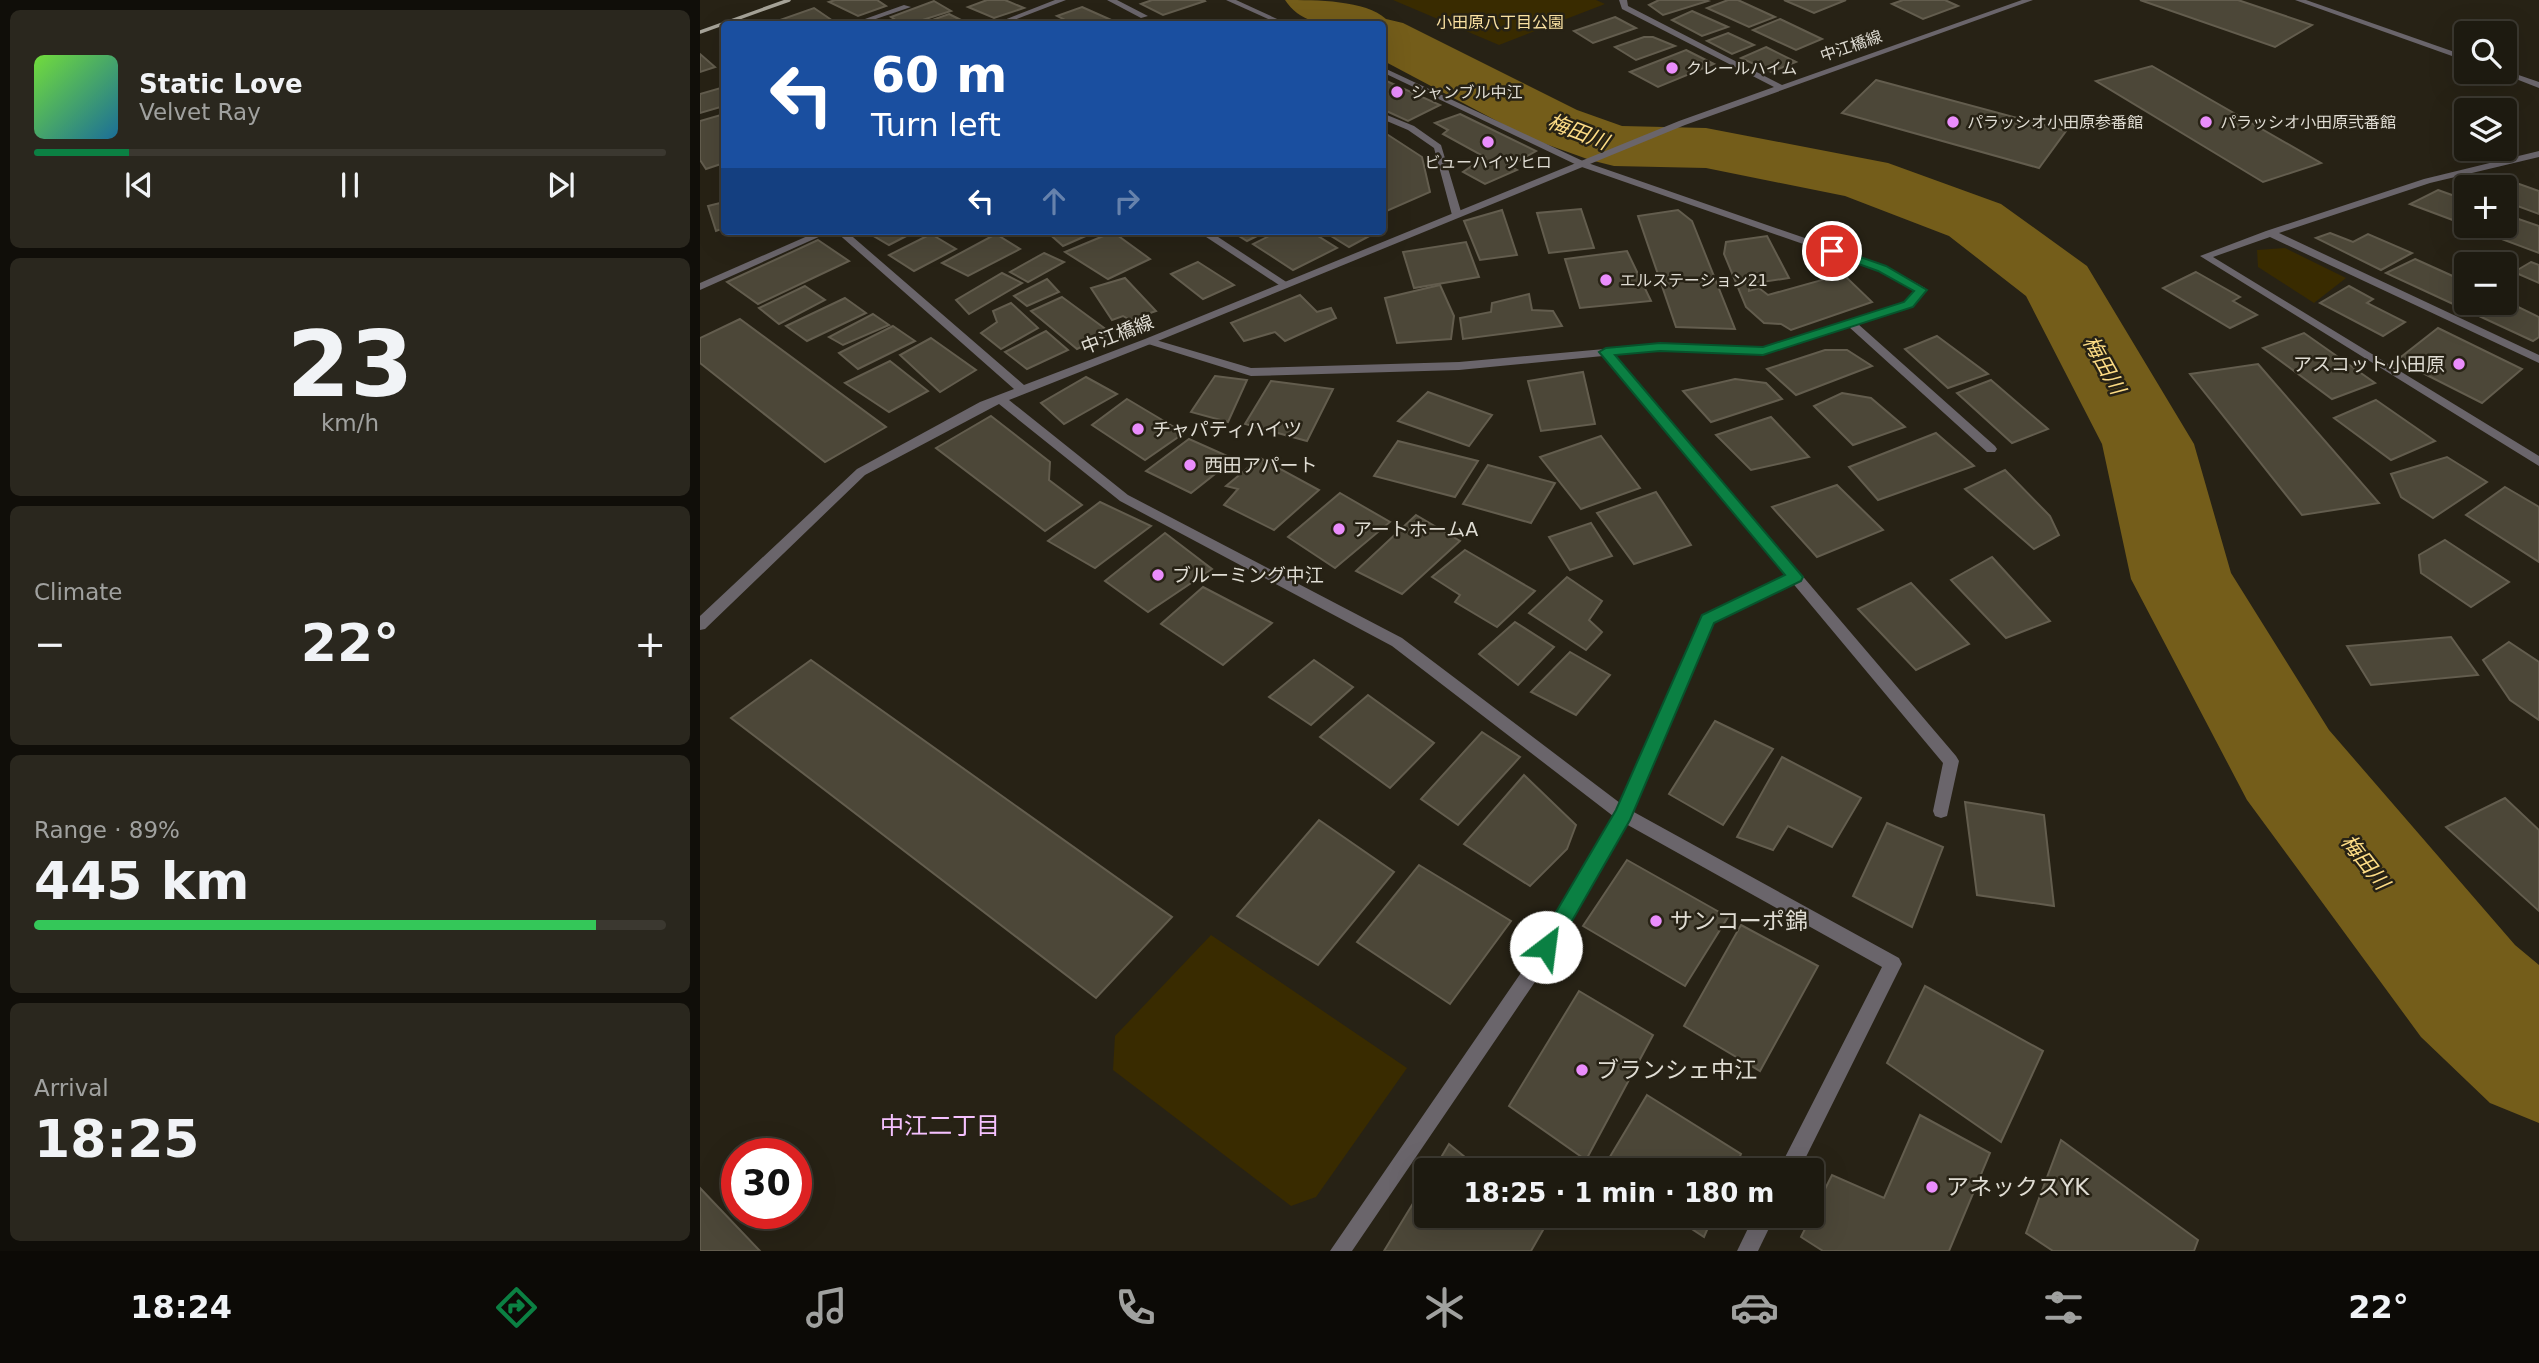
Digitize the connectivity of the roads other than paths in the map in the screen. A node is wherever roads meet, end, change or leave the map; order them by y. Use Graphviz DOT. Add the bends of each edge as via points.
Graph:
graph roads {
  1 [pos="1062,0"];
  2 [pos="1111,0"];
  3 [pos="1230,0"];
  4 [pos="1623,0"];
  5 [pos="2029,0"];
  6 [pos="2299,0"];
  7 [pos="907,7"];
  8 [pos="1144,16"];
  9 [pos="864,21"];
  10 [pos="1006,21"];
  11 [pos="1277,21"];
  12 [pos="2454,55"];
  13 [pos="1386,71"];
  14 [pos="2517,77"];
  15 [pos="2539,85"];
  16 [pos="1782,88"];
  17 [pos="1386,118"];
  18 [pos="2539,154"];
  19 [pos="1582,164"];
  20 [pos="1457,215"];
  21 [pos="2270,233"];
  22 [pos="818,235"];
  23 [pos="846,235"];
  24 [pos="1208,235"];
  25 [pos="1286,285"];
  26 [pos="700,287"];
  27 [pos="1851,323"];
  28 [pos="1149,341"];
  29 [pos="1606,352"];
  30 [pos="2539,359"];
  31 [pos="1022,390"];
  32 [pos="999,398"];
  33 [pos="1991,449"];
  34 [pos="2539,462"];
  35 [pos="1795,577"];
  36 [pos="700,625"];
  37 [pos="1941,811"];
  38 [pos="1623,814"];
  39 [pos="1795,1158"];
  40 [pos="1759,1228"];
  41 [pos="1340,1251"];
  42 [pos="1747,1251"];
  1 -- 10 [label="street"];
  2 -- 8 [label="street"];
  3 -- 11 [label="street"];
  4 -- 16 [label="street" via="1625,7"];
  5 -- 16 [label="street, 中江橋線"];
  6 -- 12 [label="street"];
  7 -- 9 [label="street"];
  13 -- 19 [label="street"];
  14 -- 15 [label="street"];
  16 -- 19 [label="street, 中江橋線"];
  17 -- 20 [label="street" via="1438,147"];
  18 -- 21 [label="street" via="2427,181"];
  19 -- 20 [label="street, 中江橋線"];
  19 -- 27 [label="street" via="1882,268 1921,290 1908,304"];
  20 -- 25 [label="street, 中江橋線"];
  21 -- 30 [label="street"];
  21 -- 34 [label="street" via="2205,256"];
  22 -- 26 [label="street"];
  23 -- 31 [label="street"];
  24 -- 25 [label="street"];
  25 -- 28 [label="street, 中江橋線"];
  27 -- 29 [label="street" via="1763,351 1660,347"];
  27 -- 33 [label="street"];
  28 -- 29 [label="street" via="1251,372 1459,366"];
  28 -- 31 [label="street, 中江橋線"];
  29 -- 35 [label="street"];
  31 -- 32 [label="street, 中江橋線"];
  32 -- 36 [label="street, 中江橋線" via="861,472"];
  32 -- 38 [label="street" via="1124,498 1397,642"];
  35 -- 37 [label="street" via="1951,761"];
  35 -- 38 [label="street" via="1708,619"];
  38 -- 39 [label="street" via="1893,964"];
  38 -- 41 [label="street" via="1533,970"];
  40 -- 42 [label="street"];
}
